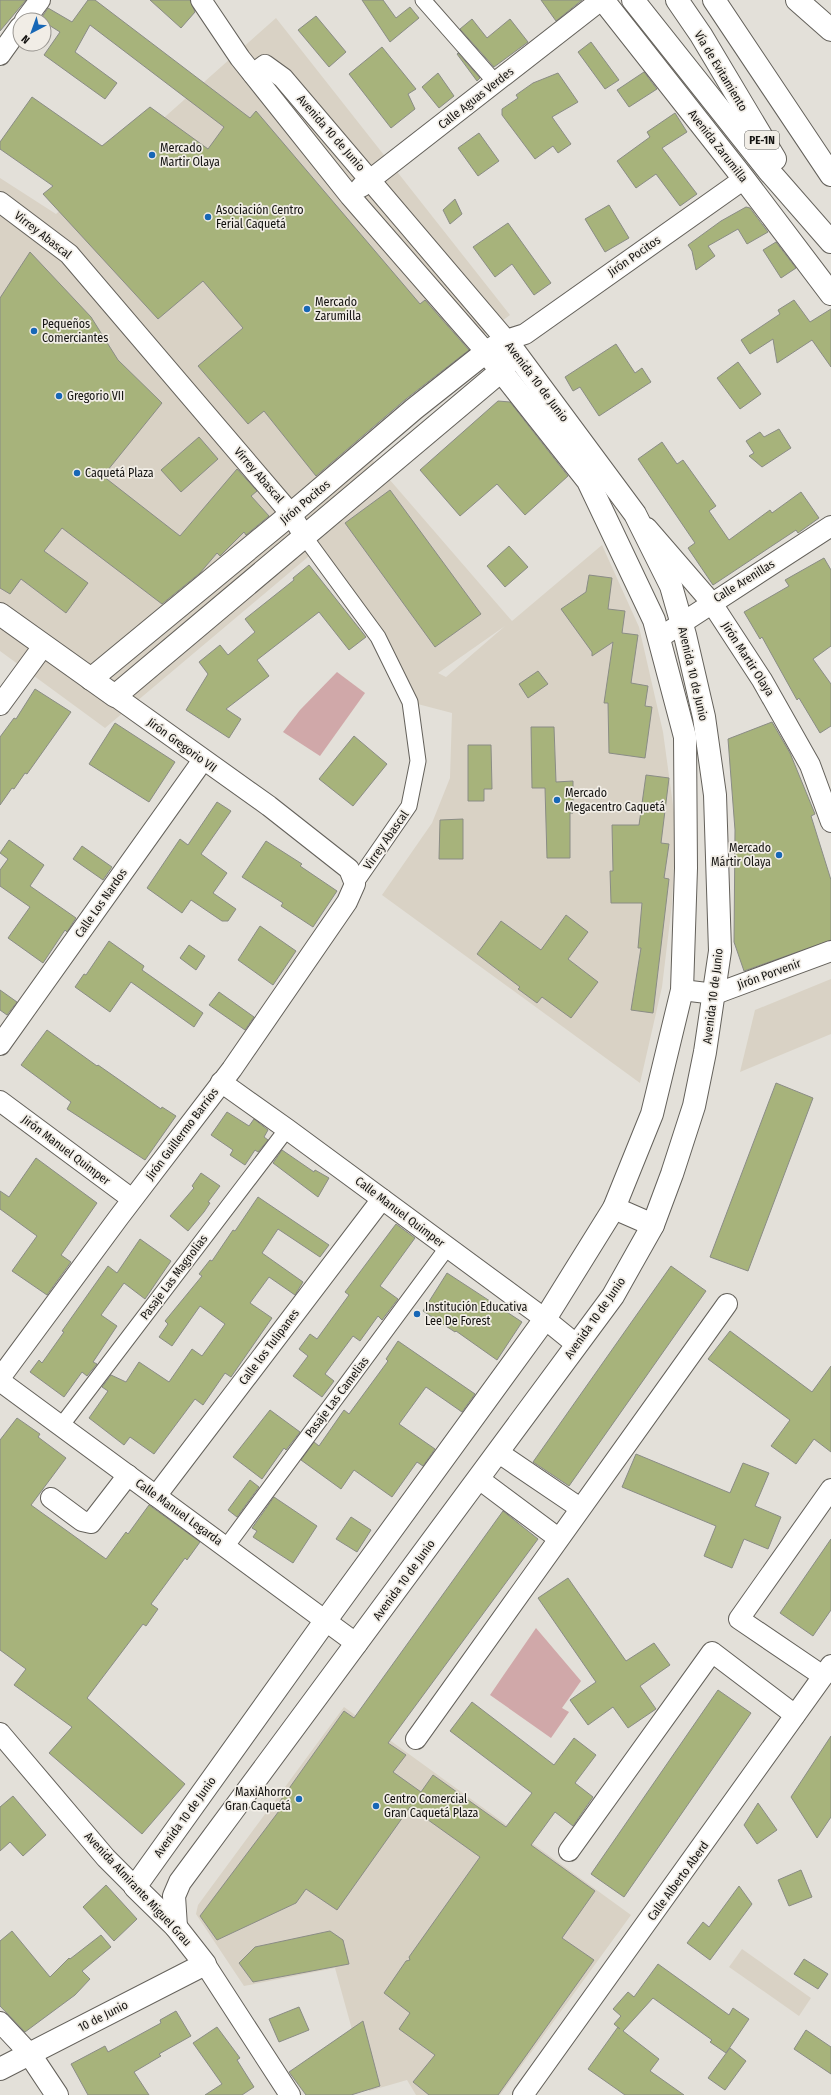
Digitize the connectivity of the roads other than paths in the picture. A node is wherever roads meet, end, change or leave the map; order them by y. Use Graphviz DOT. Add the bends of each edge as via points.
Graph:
graph roads {
  1 [pos="40,0"];
  2 [pos="201,0"];
  3 [pos="423,0"];
  4 [pos="602,0"];
  5 [pos="634,0"];
  6 [pos="677,0"];
  7 [pos="714,0"];
  8 [pos="798,0"];
  9 [pos="31,12"];
  10 [pos="831,30"];
  11 [pos="12,38"];
  12 [pos="0,55"];
  13 [pos="253,74"];
  14 [pos="496,83"];
  15 [pos="831,175"];
  16 [pos="371,179"];
  17 [pos="744,179"];
  18 [pos="350,196"];
  19 [pos="0,202"];
  20 [pos="831,242"];
  21 [pos="831,294"];
  22 [pos="515,342"];
  23 [pos="486,352"];
  24 [pos="501,371"];
  25 [pos="291,514"];
  26 [pos="635,514"];
  27 [pos="831,526"];
  28 [pos="304,536"];
  29 [pos="711,602"];
  30 [pos="0,614"];
  31 [pos="682,622"];
  32 [pos="659,638"];
  33 [pos="44,645"];
  34 [pos="91,679"];
  35 [pos="115,696"];
  36 [pos="0,705"];
  37 [pos="203,760"];
  38 [pos="831,822"];
  39 [pos="355,884"];
  40 [pos="831,951"];
  41 [pos="682,990"];
  42 [pos="715,994"];
  43 [pos="0,1045"];
  44 [pos="221,1082"];
  45 [pos="0,1101"];
  46 [pos="287,1129"];
  47 [pos="132,1199"];
  48 [pos="382,1199"];
  49 [pos="614,1208"];
  50 [pos="653,1225"];
  51 [pos="448,1248"];
  52 [pos="727,1304"];
  53 [pos="545,1319"];
  54 [pos="576,1345"];
  55 [pos="0,1380"];
  56 [pos="61,1426"];
  57 [pos="499,1453"];
  58 [pos="128,1475"];
  59 [pos="479,1479"];
  60 [pos="831,1489"];
  61 [pos="156,1496"];
  62 [pos="52,1498"];
  63 [pos="580,1508"];
  64 [pos="558,1538"];
  65 [pos="226,1547"];
  66 [pos="326,1620"];
  67 [pos="358,1644"];
  68 [pos="827,1671"];
  69 [pos="795,1714"];
  70 [pos="0,1733"];
  71 [pos="416,1738"];
  72 [pos="569,1851"];
  73 [pos="135,1887"];
  74 [pos="176,1927"];
  75 [pos="205,1964"];
  76 [pos="0,2022"];
  77 [pos="29,2053"];
  78 [pos="0,2069"];
  79 [pos="57,2095"];
  80 [pos="290,2095"];
  81 [pos="523,2095"];
  1 -- 9 [label="street"];
  2 -- 13 [label="street, Avenida 10 de Junio"];
  3 -- 14 [label="street"];
  4 -- 14 [label="street, Calle Aguas Verdes"];
  4 -- 17 [label="main road, Avenida Zarumilla"];
  5 -- 20 [label="main road" via="768,170"];
  6 -- 20 [label="main road, Vía de Evitamiento / PE-1N" via="701,34 765,144"];
  7 -- 15 [label="main road"];
  8 -- 10 [label="main road"];
  11 -- 12 [label="street"];
  13 -- 16 [label="street, Avenida 10 de Junio" via="265,65 283,78"];
  13 -- 18 [label="street, Avenida 10 de Junio"];
  14 -- 16 [label="street, Calle Aguas Verdes"];
  16 -- 18 [label="street, Calle Aguas Verdes"];
  16 -- 22 [label="street, Avenida 10 de Junio"];
  17 -- 21 [label="main road, Avenida Zarumilla"];
  17 -- 22 [label="street, Jirón Pocitos"];
  18 -- 23 [label="street, Avenida 10 de Junio"];
  19 -- 25 [label="street, Virrey Abascal" via="69,254"];
  22 -- 23 [label="main road, Jirón Pocitos"];
  22 -- 24 [label="main road, Jirón Pocitos"];
  22 -- 26 [label="main road, Avenida 10 de Junio"];
  23 -- 24 [label="main road, Avenida 10 de Junio"];
  23 -- 25 [label="main road, Jirón Pocitos" via="414,409"];
  24 -- 28 [label="main road, Jirón Pocitos"];
  24 -- 32 [label="main road, Avenida 10 de Junio" via="588,481 654,620"];
  25 -- 28 [label="street, Virrey Abascal"];
  25 -- 34 [label="main road, Jirón Pocitos"];
  26 -- 29 [label="street, Jirón Martir Olaya"];
  26 -- 31 [label="main road, Avenida 10 de Junio" via="671,586"];
  27 -- 29 [label="street, Calle Arenillas"];
  28 -- 35 [label="main road, Jirón Pocitos"];
  28 -- 39 [label="street, Virrey Abascal" via="378,637 410,702 418,761 409,806"];
  29 -- 31 [label="street, Calle Arenillas"];
  29 -- 38 [label="street, Jirón Martir Olaya" via="771,694 810,765"];
  30 -- 33 [label="main road, Jirón Gregorio VII"];
  31 -- 32 [label="street, Calle Arenillas"];
  31 -- 42 [label="main road, Avenida 10 de Junio" via="704,717 715,795 720,951"];
  32 -- 41 [label="main road, Avenida 10 de Junio" via="685,737 686,868"];
  33 -- 34 [label="main road, Jirón Gregorio VII"];
  33 -- 36 [label="street"];
  34 -- 35 [label="main road, Jirón Gregorio VII"];
  35 -- 37 [label="street, Jirón Gregorio VII"];
  37 -- 39 [label="street, Jirón Gregorio VII" via="269,806 349,869"];
  37 -- 43 [label="street, Calle Los Nardos"];
  39 -- 44 [label="street, Jirón Guillermo Barrios" via="347,902"];
  40 -- 42 [label="street, Jirón Porvenir"];
  41 -- 42 [label="street, Jirón Porvenir"];
  41 -- 49 [label="main road, Avenida 10 de Junio" via="652,1114"];
  42 -- 50 [label="main road, Avenida 10 de Junio" via="694,1106"];
  44 -- 46 [label="street, Calle Manuel Quimper"];
  44 -- 47 [label="street, Jirón Guillermo Barrios"];
  45 -- 47 [label="street, Jirón Manuel Quimper"];
  46 -- 48 [label="street, Calle Manuel Quimper"];
  46 -- 56 [label="street, Pasaje Las Magnolias"];
  47 -- 55 [label="street, Jirón Guillermo Barrios"];
  48 -- 51 [label="street, Calle Manuel Quimper"];
  48 -- 61 [label="street, Calle los Tulipanes"];
  49 -- 50 [label="main road"];
  49 -- 53 [label="main road, Avenida 10 de Junio"];
  50 -- 54 [label="main road, Avenida 10 de Junio" via="612,1296"];
  51 -- 53 [label="street, Calle Manuel Quimper"];
  51 -- 65 [label="street, Pasaje Las Camelias"];
  52 -- 63 [label="street"];
  53 -- 54 [label="street, Calle Manuel Quimper"];
  53 -- 66 [label="main road, Avenida 10 de Junio"];
  54 -- 57 [label="main road, Avenida 10 de Junio"];
  55 -- 56 [label="street, Calle Manuel Legarda"];
  56 -- 58 [label="street, Calle Manuel Legarda"];
  57 -- 59 [label="main road, Avenida 10 de Junio"];
  57 -- 63 [label="street"];
  58 -- 61 [label="street, Calle Manuel Legarda"];
  58 -- 62 [label="street" via="91,1523 82,1521"];
  59 -- 64 [label="street"];
  59 -- 67 [label="main road, Avenida 10 de Junio"];
  60 -- 68 [label="street" via="740,1619"];
  61 -- 65 [label="street, Calle Manuel Legarda"];
  63 -- 64 [label="street"];
  64 -- 71 [label="street"];
  65 -- 66 [label="street, Calle Manuel Legarda"];
  66 -- 67 [label="street, Calle Manuel Legarda"];
  66 -- 73 [label="main road, Avenida 10 de Junio"];
  67 -- 74 [label="main road, Avenida 10 de Junio" via="180,1882 174,1896"];
  68 -- 69 [label="street, Calle Alberto Aberd"];
  69 -- 72 [label="street" via="712,1652"];
  69 -- 81 [label="street, Calle Alberto Aberd" via="680,1879"];
  70 -- 73 [label="street, Avenida Almirante Miguel Grau" via="106,1858"];
  73 -- 74 [label="main road, Avenida Almirante Miguel Grau"];
  74 -- 75 [label="main road, Avenida Almirante Miguel Grau"];
  75 -- 77 [label="main road, 10 de Junio"];
  75 -- 80 [label="street, Avenida Almirante Miguel Grau"];
  76 -- 77 [label="street"];
  77 -- 78 [label="main road, 10 de Junio"];
  77 -- 79 [label="main road"];
}
